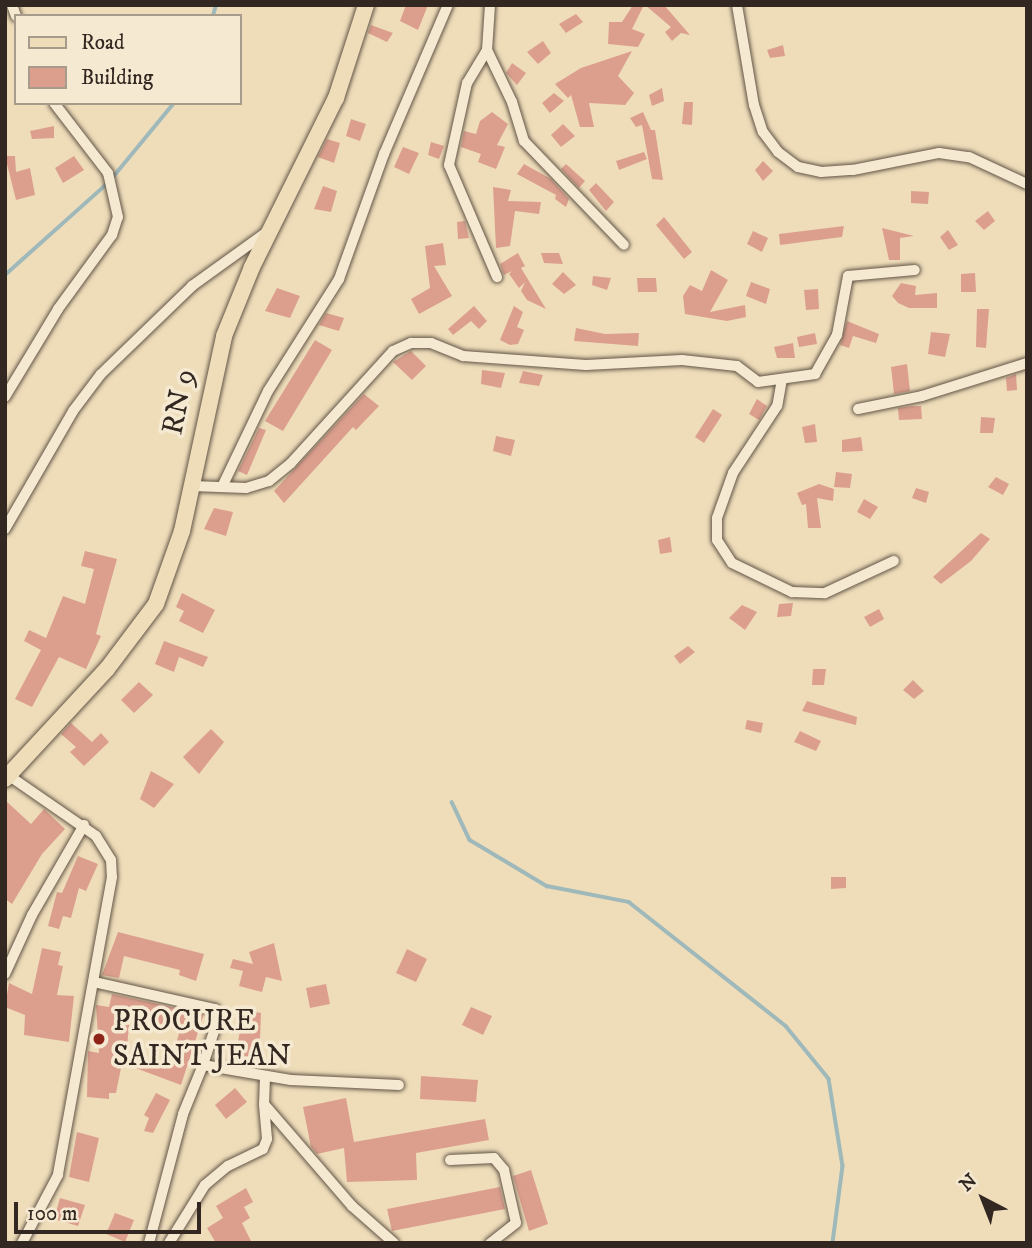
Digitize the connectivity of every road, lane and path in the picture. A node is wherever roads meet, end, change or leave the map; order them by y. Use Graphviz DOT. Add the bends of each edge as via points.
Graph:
graph roads {
  1 [pos="366,5"];
  2 [pos="448,5"];
  3 [pos="490,5"];
  4 [pos="737,5"];
  5 [pos="486,50"];
  6 [pos="56,105"];
  7 [pos="1027,184"];
  8 [pos="271,229"];
  9 [pos="624,245"];
  10 [pos="915,271"];
  11 [pos="497,277"];
  12 [pos="1027,363"];
  13 [pos="782,379"];
  14 [pos="5,397"];
  15 [pos="858,409"];
  16 [pos="192,486"];
  17 [pos="222,487"];
  18 [pos="5,529"];
  19 [pos="894,561"];
  20 [pos="7,777"];
  21 [pos="84,825"];
  22 [pos="5,974"];
  23 [pos="94,982"];
  24 [pos="203,1065"];
  25 [pos="265,1077"];
  26 [pos="399,1085"];
  27 [pos="264,1104"];
  28 [pos="450,1160"];
  29 [pos="22,1243"];
  30 [pos="149,1243"];
  31 [pos="169,1243"];
  32 [pos="394,1243"];
  33 [pos="490,1243"];
  1 -- 8 [label="main road, RN 9 / RN 9" via="336,98"];
  2 -- 17 [label="street" via="384,154 339,279 268,391"];
  3 -- 5 [label="street"];
  4 -- 7 [label="street" via="763,132 778,152 798,167 821,172 853,170 939,153 969,157"];
  5 -- 9 [label="street" via="502,77 524,141"];
  5 -- 11 [label="street" via="467,83 449,165"];
  6 -- 14 [label="street" via="108,173 118,217 106,245 58,309"];
  8 -- 16 [label="main road, RN 9 / RN 9" via="224,336"];
  8 -- 18 [label="street" via="192,286 101,374 73,411"];
  10 -- 13 [label="street" via="848,276 836,335 815,374"];
  12 -- 15 [label="street" via="922,396"];
  13 -- 17 [label="street" via="758,382 737,366 682,360 586,365 463,356 431,343 411,343 393,351 269,481 246,488"];
  13 -- 19 [label="street" via="777,406 733,473 717,518 717,540 733,563 792,592 825,593"];
  16 -- 17 [label="street"];
  16 -- 20 [label="main road, RN 9 / RN 9" via="176,552 156,604 107,669"];
  20 -- 21 [label="street"];
  21 -- 22 [label="street" via="32,915"];
  21 -- 23 [label="street" via="111,860"];
  23 -- 24 [label="street" via="215,1009 218,1019"];
  23 -- 29 [label="street" via="58,1175"];
  24 -- 25 [label="street"];
  24 -- 30 [label="street" via="183,1114"];
  25 -- 26 [label="street"];
  25 -- 27 [label="street"];
  27 -- 31 [label="street" via="267,1139 263,1149 228,1166 205,1185"];
  27 -- 32 [label="street" via="352,1206"];
  28 -- 33 [label="street" via="494,1158 504,1170 516,1223"];
}
